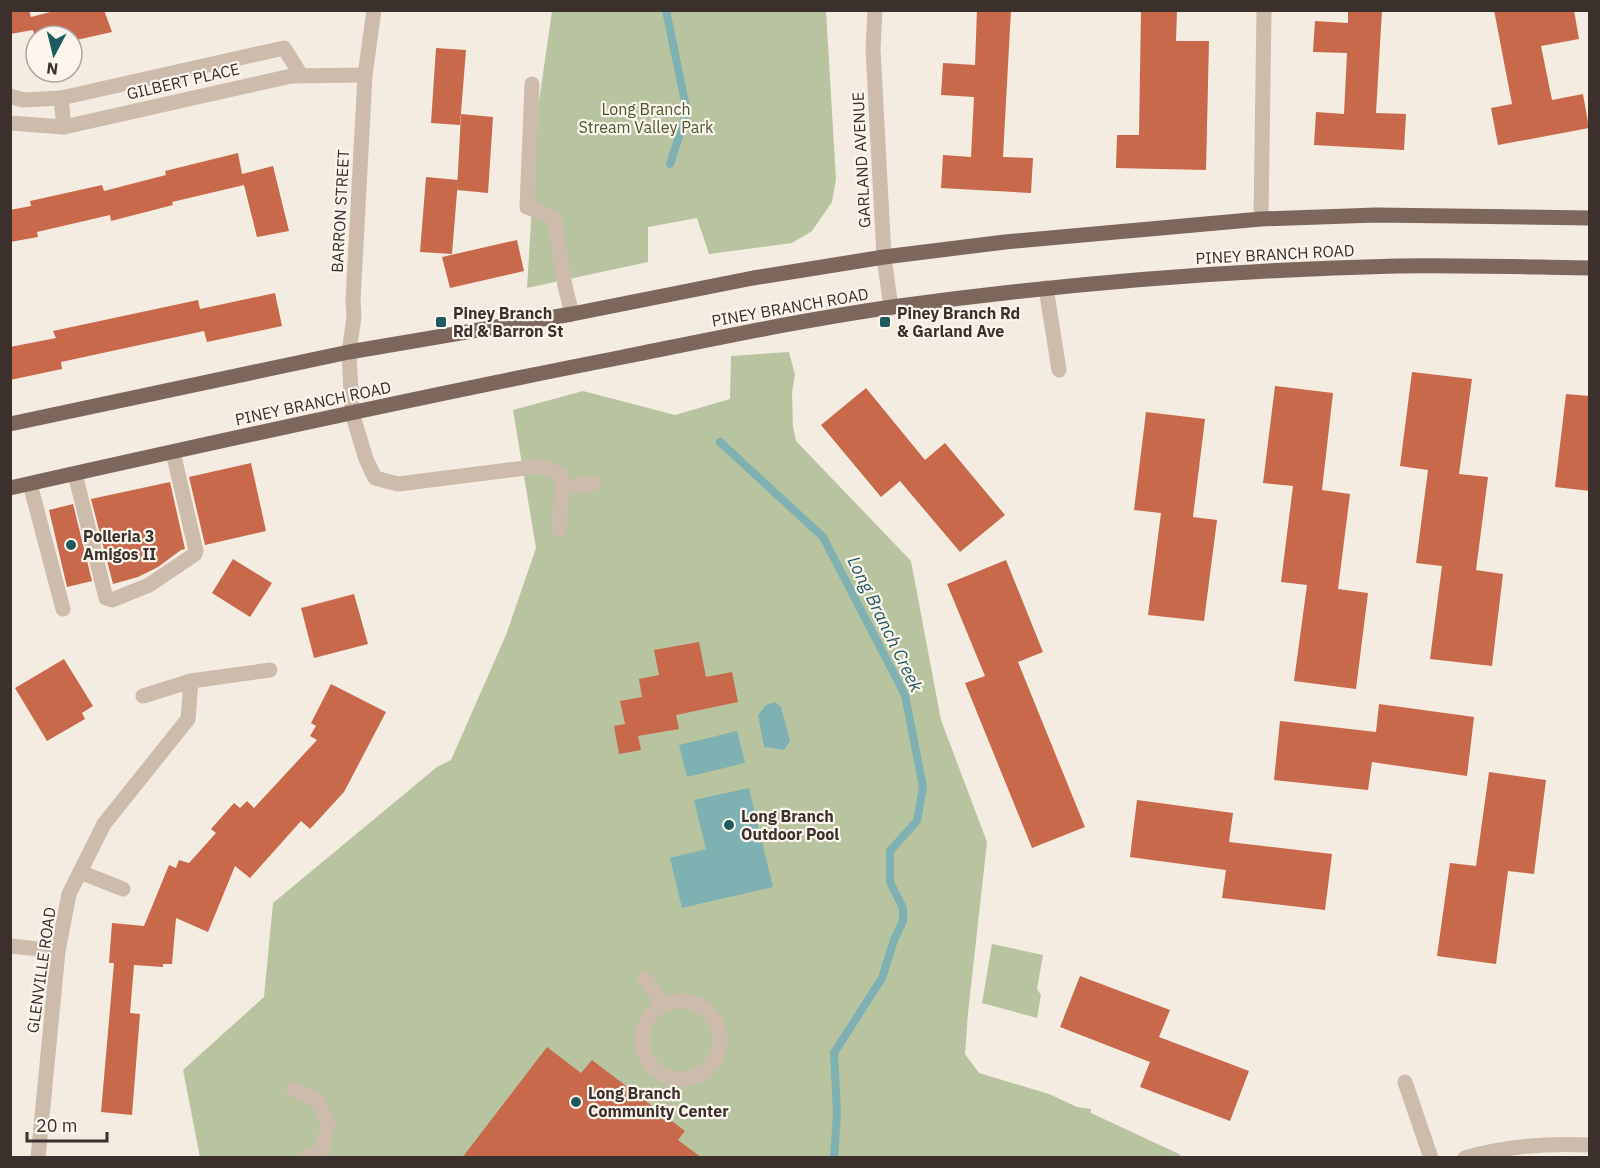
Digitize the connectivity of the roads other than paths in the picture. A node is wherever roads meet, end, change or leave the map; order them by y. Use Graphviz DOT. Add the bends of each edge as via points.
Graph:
graph roads {
  1 [pos="374,10"];
  2 [pos="875,10"];
  3 [pos="1264,10"];
  4 [pos="302,75"];
  5 [pos="365,75"];
  6 [pos="532,84"];
  7 [pos="10,96"];
  8 [pos="61,98"];
  9 [pos="10,123"];
  10 [pos="64,127"];
  11 [pos="1590,218"];
  12 [pos="1261,219"];
  13 [pos="884,257"];
  14 [pos="1590,268"];
  15 [pos="1046,288"];
  16 [pos="891,308"];
  17 [pos="572,314"];
  18 [pos="349,352"];
  19 [pos="1059,370"];
  20 [pos="352,413"];
  21 [pos="10,424"];
  22 [pos="173,452"];
  23 [pos="75,474"];
  24 [pos="594,483"];
  25 [pos="30,484"];
  26 [pos="10,488"];
  27 [pos="562,488"];
  28 [pos="559,529"];
  29 [pos="63,609"];
  30 [pos="270,670"];
  31 [pos="190,681"];
  32 [pos="143,696"];
  33 [pos="80,872"];
  34 [pos="123,888"];
  35 [pos="10,946"];
  36 [pos="58,951"];
  37 [pos="645,979"];
  38 [pos="664,1005"];
  39 [pos="1406,1082"];
  40 [pos="293,1089"];
  41 [pos="1590,1145"];
  42 [pos="38,1158"];
  43 [pos="306,1158"];
  44 [pos="1431,1158"];
  45 [pos="1465,1158"];
  1 -- 5 [label="street, BARRON STREET"];
  2 -- 13 [label="street, GARLAND AVENUE" via="873,49"];
  3 -- 12 [label="street"];
  4 -- 5 [label="street, GILBERT PLACE"];
  4 -- 8 [label="street" via="284,48"];
  4 -- 10 [label="street, GILBERT PLACE"];
  5 -- 18 [label="street, BARRON STREET"];
  6 -- 17 [label="street" via="527,207 554,217"];
  7 -- 8 [label="street" via="23,100"];
  8 -- 10 [label="street"];
  9 -- 10 [label="street, GILBERT PLACE"];
  11 -- 12 [label="main road, PINEY BRANCH ROAD" via="1376,215"];
  12 -- 13 [label="main road, PINEY BRANCH ROAD"];
  13 -- 16 [label="street, GARLAND AVENUE"];
  13 -- 17 [label="main road, PINEY BRANCH ROAD"];
  14 -- 15 [label="main road, PINEY BRANCH ROAD" via="1398,266"];
  15 -- 16 [label="main road, PINEY BRANCH ROAD"];
  15 -- 19 [label="street"];
  16 -- 20 [label="main road, PINEY BRANCH ROAD" via="750,330"];
  17 -- 18 [label="main road, PINEY BRANCH ROAD"];
  18 -- 20 [label="street, BARRON STREET"];
  18 -- 21 [label="main road, PINEY BRANCH ROAD"];
  20 -- 22 [label="main road, PINEY BRANCH ROAD"];
  20 -- 27 [label="street, BARRON STREET" via="375,478 398,484 541,466 560,474"];
  22 -- 23 [label="main road, PINEY BRANCH ROAD"];
  22 -- 23 [label="street" via="195,554 149,585 112,600 106,598"];
  23 -- 25 [label="main road, PINEY BRANCH ROAD"];
  24 -- 27 [label="street"];
  25 -- 26 [label="main road, PINEY BRANCH ROAD"];
  25 -- 29 [label="street"];
  27 -- 28 [label="street"];
  30 -- 31 [label="street"];
  31 -- 32 [label="street"];
  31 -- 33 [label="street, GLENVILLE ROAD" via="188,719 104,824"];
  33 -- 34 [label="street"];
  33 -- 36 [label="street, GLENVILLE ROAD" via="69,894"];
  35 -- 36 [label="street"];
  36 -- 42 [label="street, GLENVILLE ROAD"];
  37 -- 38 [label="street"];
  38 -- 38 [label="street" via="645,1023 643,1050 649,1062 670,1077 684,1079 697,1075 717,1053 716,1023 709,1013 688,1002"];
  39 -- 44 [label="street"];
  40 -- 43 [label="street" via="318,1101 328,1123 322,1151"];
  41 -- 45 [label="street" via="1553,1143"];
}
